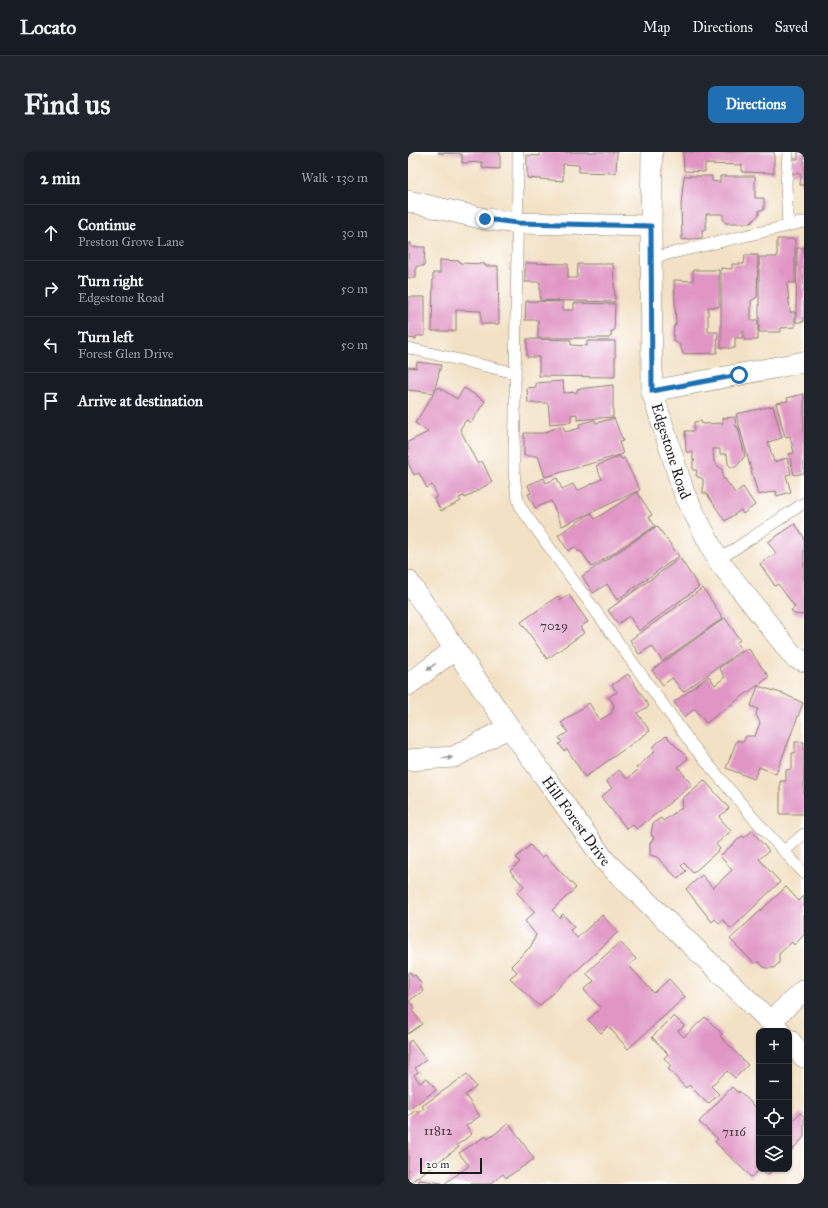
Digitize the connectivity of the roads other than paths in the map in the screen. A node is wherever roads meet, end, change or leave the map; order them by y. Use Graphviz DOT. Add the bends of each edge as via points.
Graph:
graph roads {
  1 [pos="518,152"];
  2 [pos="652,152"];
  3 [pos="788,152"];
  4 [pos="408,201"];
  5 [pos="804,222"];
  6 [pos="518,223"];
  7 [pos="788,225"];
  8 [pos="651,226"];
  9 [pos="651,258"];
  10 [pos="408,348"];
  11 [pos="804,362"];
  12 [pos="515,373"];
  13 [pos="652,391"];
  14 [pos="804,503"];
  15 [pos="718,560"];
  16 [pos="408,581"];
  17 [pos="455,649"];
  18 [pos="804,661"];
  19 [pos="408,685"];
  20 [pos="509,727"];
  21 [pos="408,760"];
  22 [pos="804,834"];
  23 [pos="784,851"];
  24 [pos="804,873"];
  25 [pos="804,990"];
  26 [pos="776,1026"];
  27 [pos="792,1043"];
  28 [pos="804,1057"];
  1 -- 6 [label="lane"];
  2 -- 8 [label="street, Edgestone Road"];
  3 -- 7 [label="lane"];
  4 -- 6 [label="street" via="485,219"];
  5 -- 7 [label="lane"];
  6 -- 8 [label="street"];
  6 -- 12 [label="lane"];
  7 -- 9 [label="lane"];
  8 -- 9 [label="street, Edgestone Road"];
  9 -- 13 [label="street, Edgestone Road"];
  10 -- 12 [label="lane"];
  11 -- 13 [label="street"];
  12 -- 23 [label="lane" via="516,490 521,508 693,746 756,822"];
  13 -- 15 [label="street, Edgestone Road" via="684,493"];
  14 -- 15 [label="lane"];
  15 -- 18 [label="street, Edgestone Road" via="794,657"];
  16 -- 17 [label="street, Hill Forest Drive"];
  17 -- 19 [label="street, one-way"];
  17 -- 20 [label="street, Hill Forest Drive"];
  21 -- 20 [label="street, one-way" via="454,757"];
  20 -- 26 [label="street, Hill Forest Drive" via="605,861"];
  22 -- 23 [label="lane"];
  23 -- 24 [label="lane"];
  25 -- 26 [label="street"];
  27 -- 28 [label="street"];
}
